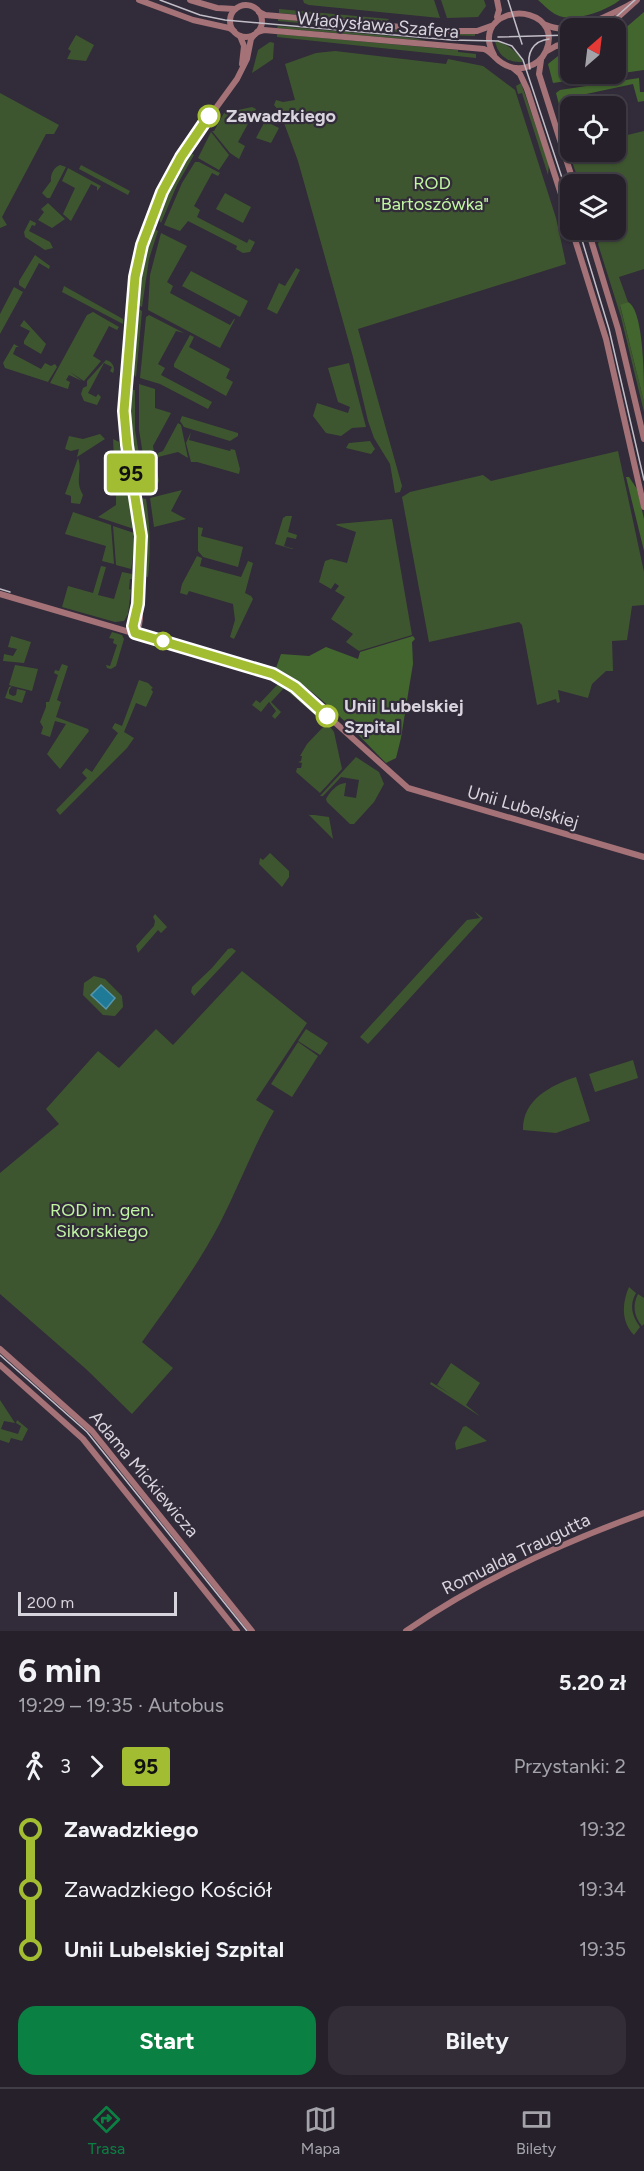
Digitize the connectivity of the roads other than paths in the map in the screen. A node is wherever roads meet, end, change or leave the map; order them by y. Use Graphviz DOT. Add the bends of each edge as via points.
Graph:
graph roads {
  1 [pos="139,0"];
  2 [pos="190,0"];
  3 [pos="497,0"];
  4 [pos="635,2"];
  5 [pos="236,9"];
  6 [pos="259,12"];
  7 [pos="617,18"];
  8 [pos="495,19"];
  9 [pos="545,24"];
  10 [pos="491,26"];
  11 [pos="236,32"];
  12 [pos="256,33"];
  13 [pos="560,44"];
  14 [pos="492,53"];
  15 [pos="543,55"];
  16 [pos="513,68"];
  17 [pos="241,71"];
  18 [pos="571,174"];
  19 [pos="560,191"];
  20 [pos="575,240"];
  21 [pos="591,240"];
  22 [pos="644,439"];
  23 [pos="644,507"];
  24 [pos="0,594"];
  25 [pos="138,604"];
  26 [pos="134,617"];
  27 [pos="120,628"];
  28 [pos="135,633"];
  29 [pos="644,857"];
  30 [pos="0,1349"];
  31 [pos="0,1365"];
  32 [pos="644,1513"];
  33 [pos="237,1631"];
  34 [pos="252,1631"];
  35 [pos="406,1631"];
  1 -- 11 [label="street"];
  2 -- 5 [label="street"];
  3 -- 8 [label="street" via="499,11"];
  4 -- 7 [label="street"];
  4 -- 9 [label="street" via="581,25 556,28"];
  5 -- 6 [label="street" via="249,5"];
  5 -- 11 [label="street" via="230,20"];
  6 -- 10 [label="street, Władysława Szafera" via="449,31 477,31"];
  6 -- 12 [label="street" via="262,22"];
  8 -- 9 [label="street" via="522,7 537,14"];
  8 -- 10 [label="street"];
  9 -- 15 [label="street" via="549,39"];
  10 -- 14 [label="street"];
  11 -- 12 [label="street" via="245,36"];
  11 -- 17 [label="street" via="244,44"];
  12 -- 14 [label="street, Władysława Szafera" via="271,30 484,49"];
  12 -- 17 [label="street"];
  13 -- 15 [label="street"];
  14 -- 16 [label="street"];
  15 -- 16 [label="street" via="529,66"];
  15 -- 18 [label="street" via="539,74"];
  16 -- 19 [label="street" via="527,89"];
  17 -- 25 [label="street" via="169,179 138,262 124,411 141,536"];
  20 -- 23 [label="street" via="608,349"];
  21 -- 22 [label="street" via="618,329"];
  24 -- 27 [label="street, Unii Lubelskiej"];
  25 -- 26 [label="street"];
  25 -- 28 [label="street" via="140,618"];
  26 -- 27 [label="street"];
  26 -- 28 [label="street"];
  27 -- 28 [label="street, Unii Lubelskiej"];
  28 -- 29 [label="street, Unii Lubelskiej" via="265,671 286,681 408,789"];
  30 -- 34 [label="street, Adama Mickiewicza" via="97,1436"];
  31 -- 33 [label="street, Adama Mickiewicza" via="83,1439"];
  32 -- 35 [label="street, Romualda Traugutta" via="515,1568"];
}
